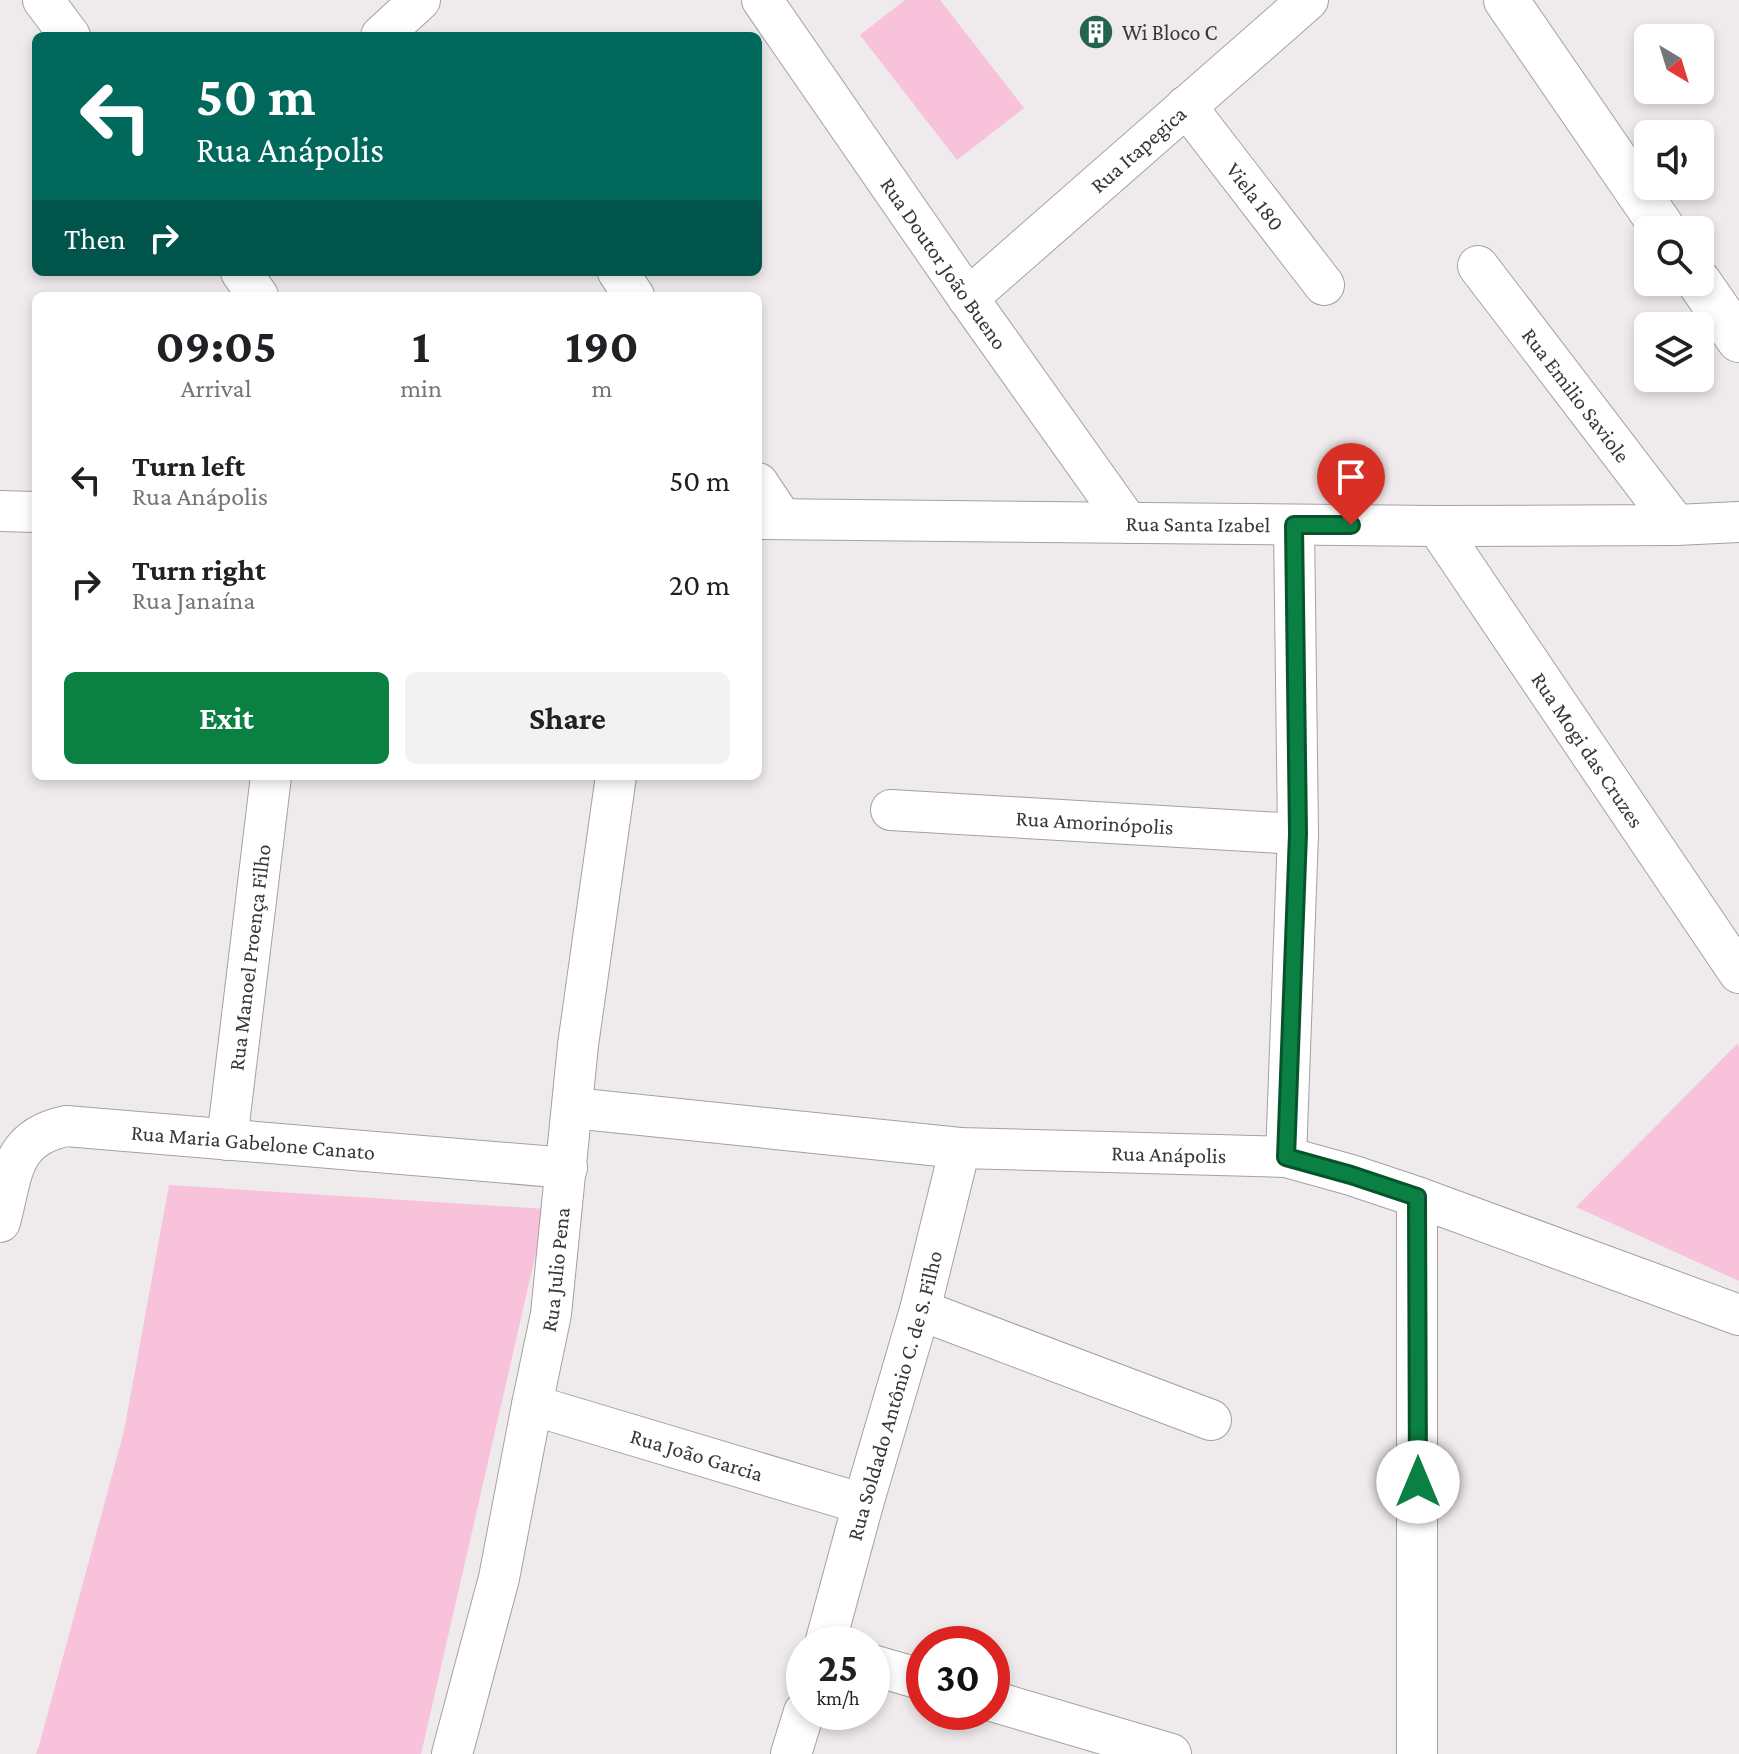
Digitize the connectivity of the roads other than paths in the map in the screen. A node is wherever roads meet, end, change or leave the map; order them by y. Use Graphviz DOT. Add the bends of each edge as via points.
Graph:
graph roads {
  1 [pos="43,0"];
  2 [pos="420,0"];
  3 [pos="762,0"];
  4 [pos="1308,0"];
  5 [pos="1506,0"];
  6 [pos="67,32"];
  7 [pos="385,32"];
  8 [pos="1186,106"];
  9 [pos="1654,216"];
  10 [pos="1478,266"];
  11 [pos="1324,285"];
  12 [pos="1709,296"];
  13 [pos="968,298"];
  14 [pos="1739,340"];
  15 [pos="762,495"];
  16 [pos="0,511"];
  17 [pos="32,512"];
  18 [pos="770,519"];
  19 [pos="1128,523"];
  20 [pos="1737,523"];
  21 [pos="1294,525"];
  22 [pos="1676,525"];
  23 [pos="1437,526"];
  24 [pos="271,780"];
  25 [pos="615,780"];
  26 [pos="891,810"];
  27 [pos="1298,834"];
  28 [pos="1739,973"];
  29 [pos="573,1108"];
  30 [pos="227,1140"];
  31 [pos="960,1148"];
  32 [pos="1286,1157"];
  33 [pos="567,1168"];
  34 [pos="1417,1197"];
  35 [pos="0,1222"];
  36 [pos="920,1310"];
  37 [pos="1739,1315"];
  38 [pos="532,1405"];
  39 [pos="1211,1420"];
  40 [pos="863,1504"];
  41 [pos="830,1626"];
  42 [pos="1010,1706"];
  43 [pos="798,1730"];
  44 [pos="452,1754"];
  45 [pos="791,1754"];
  46 [pos="1171,1754"];
  47 [pos="1417,1754"];
  1 -- 6 [label="street"];
  2 -- 7 [label="street"];
  3 -- 13 [label="street, Rua Doutor João Bueno"];
  4 -- 8 [label="street, Rua Itapegica"];
  5 -- 9 [label="street"];
  8 -- 11 [label="street, Viela 180"];
  8 -- 13 [label="street, Rua Itapegica"];
  10 -- 22 [label="street, Rua Emilio Saviole"];
  12 -- 14 [label="street"];
  13 -- 19 [label="street, Rua Doutor João Bueno"];
  15 -- 18 [label="street"];
  16 -- 17 [label="street"];
  18 -- 19 [label="street, Rua Santa Izabel"];
  19 -- 21 [label="street, Rua Santa Izabel"];
  20 -- 22 [label="street, Rua Santa Izabel"];
  21 -- 23 [label="street, Rua Santa Izabel"];
  21 -- 27 [label="street"];
  22 -- 23 [label="street, Rua Santa Izabel"];
  23 -- 28 [label="street, Rua Mogi das Cruzes"];
  24 -- 30 [label="street, Rua Manoel Proença Filho"];
  25 -- 29 [label="street, Rua Julio Pena"];
  26 -- 27 [label="street, Rua Amorinópolis"];
  27 -- 32 [label="street"];
  29 -- 31 [label="street, Rua Anápolis"];
  29 -- 33 [label="street, Rua Julio Pena"];
  30 -- 33 [label="street, Rua Maria Gabelone Canato"];
  30 -- 35 [label="street, Rua Maria Gabelone Canato" via="66,1126 48,1130 19,1155"];
  31 -- 32 [label="street, Rua Anápolis"];
  31 -- 36 [label="street, Rua Soldado Antônio C. de S. Filho"];
  32 -- 34 [label="street, Rua Anápolis"];
  33 -- 38 [label="street, Rua Julio Pena" via="551,1314"];
  34 -- 37 [label="street, Rua Anápolis"];
  34 -- 47 [label="street"];
  36 -- 39 [label="street"];
  36 -- 40 [label="street, Rua Soldado Antônio C. de S. Filho"];
  38 -- 40 [label="street, Rua João Garcia"];
  38 -- 44 [label="street, Rua Julio Pena" via="499,1578"];
  40 -- 41 [label="street, Rua Soldado Antônio C. de S. Filho"];
  42 -- 46 [label="street"];
  43 -- 45 [label="street"];
}
